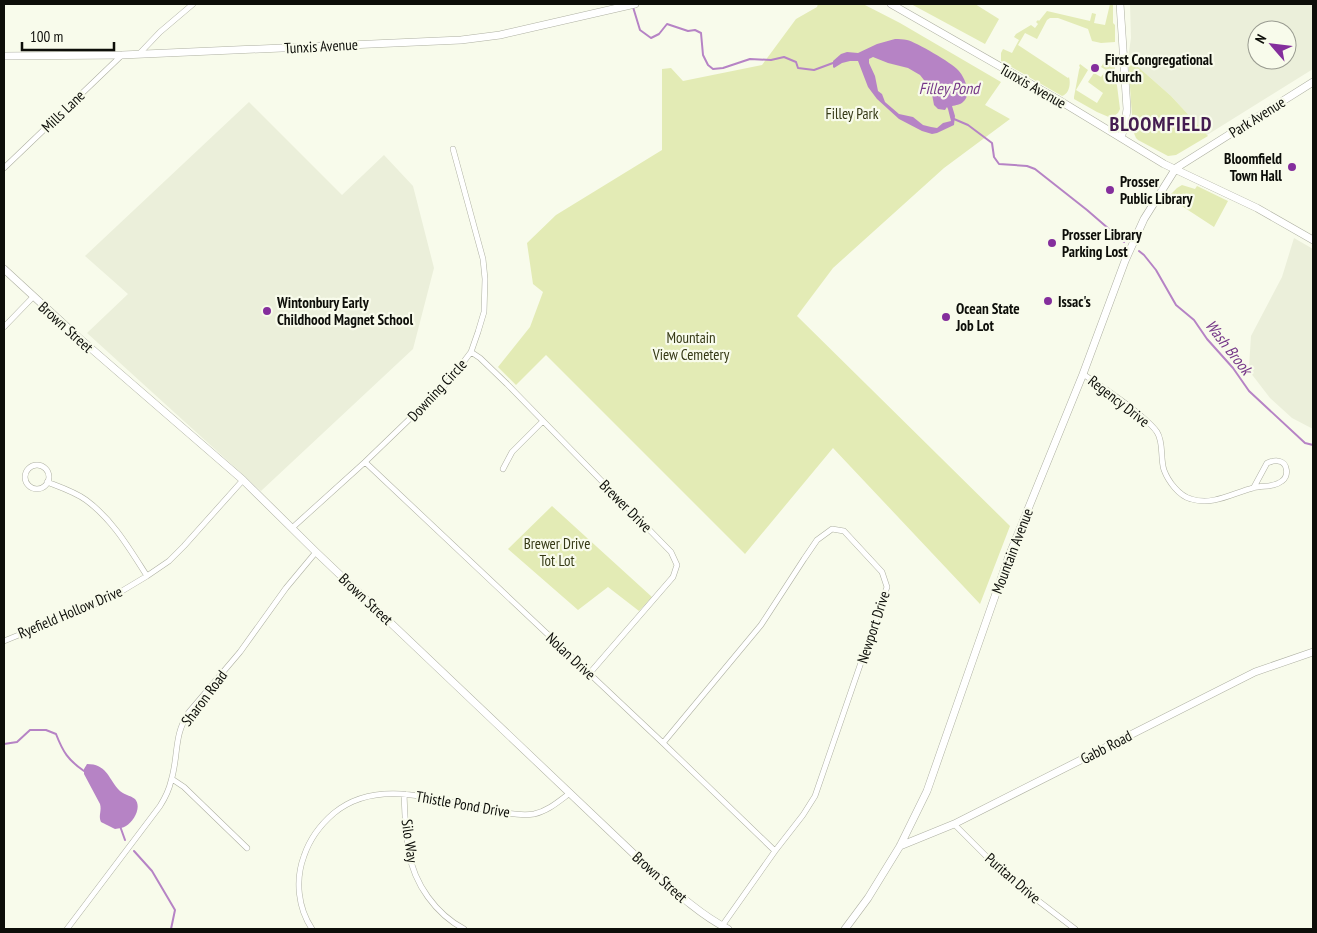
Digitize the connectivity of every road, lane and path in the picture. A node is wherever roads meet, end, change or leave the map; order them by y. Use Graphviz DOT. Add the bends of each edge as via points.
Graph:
graph roads {
  1 [pos="193,4"];
  2 [pos="632,4"];
  3 [pos="890,4"];
  4 [pos="1120,4"];
  5 [pos="122,54"];
  6 [pos="139,54"];
  7 [pos="4,56"];
  8 [pos="1313,82"];
  9 [pos="1121,138"];
  10 [pos="453,149"];
  11 [pos="4,168"];
  12 [pos="1176,168"];
  13 [pos="1313,240"];
  14 [pos="4,268"];
  15 [pos="33,297"];
  16 [pos="4,327"];
  17 [pos="471,352"];
  18 [pos="1083,374"];
  19 [pos="543,421"];
  20 [pos="365,462"];
  21 [pos="503,469"];
  22 [pos="243,480"];
  23 [pos="47,482"];
  24 [pos="1254,488"];
  25 [pos="292,528"];
  26 [pos="316,552"];
  27 [pos="147,576"];
  28 [pos="4,641"];
  29 [pos="1313,652"];
  30 [pos="589,674"];
  31 [pos="663,743"];
  32 [pos="172,780"];
  33 [pos="570,793"];
  34 [pos="404,794"];
  35 [pos="954,824"];
  36 [pos="900,846"];
  37 [pos="247,848"];
  38 [pos="775,851"];
  39 [pos="725,928"];
  40 [pos="66,929"];
  41 [pos="312,929"];
  42 [pos="464,929"];
  43 [pos="845,929"];
  44 [pos="1074,929"];
  1 -- 6 [label="street"];
  2 -- 6 [label="main road, Tunxis Avenue" via="500,36 461,40"];
  3 -- 9 [label="main road, Tunxis Avenue"];
  4 -- 9 [label="main road" via="1127,110"];
  5 -- 6 [label="main road, Tunxis Avenue"];
  5 -- 7 [label="main road, Tunxis Avenue"];
  5 -- 11 [label="street, Mills Lane"];
  8 -- 12 [label="main road, Park Avenue"];
  9 -- 12 [label="main road, Tunxis Avenue"];
  10 -- 17 [label="street, Downing Circle" via="483,259 485,278 484,312"];
  12 -- 13 [label="main road, Tunxis Avenue"];
  12 -- 18 [label="main road, Mountain Avenue" via="1144,219 1125,261"];
  14 -- 15 [label="main road, Brown Street"];
  15 -- 16 [label="street"];
  15 -- 22 [label="main road, Brown Street"];
  17 -- 19 [label="street, Brewer Drive"];
  17 -- 20 [label="street, Downing Circle" via="449,381"];
  18 -- 24 [label="street, Regency Drive" via="1134,410 1158,433 1164,470 1183,497 1203,502"];
  18 -- 36 [label="main road, Mountain Avenue" via="1009,556 927,790"];
  19 -- 21 [label="street" via="512,452"];
  19 -- 30 [label="street, Brewer Drive" via="671,552 676,565 673,577"];
  20 -- 25 [label="street, Downing Circle"];
  20 -- 30 [label="street, Nolan Drive"];
  22 -- 25 [label="main road, Brown Street"];
  22 -- 27 [label="street, Ryefield Hollow Drive" via="169,561"];
  23 -- 23 [label="street" via="40,488 31,487 26,479 27,470 36,465 43,467 48,472"];
  23 -- 27 [label="street" via="85,499 97,509 117,530"];
  24 -- 24 [label="street, Regency Drive" via="1276,485 1284,480 1287,474 1284,464 1278,461 1267,463"];
  25 -- 26 [label="main road, Brown Street"];
  26 -- 32 [label="street, Sharon Road" via="240,652 189,712 180,729"];
  26 -- 33 [label="main road, Brown Street"];
  27 -- 28 [label="street, Ryefield Hollow Drive" via="112,597"];
  29 -- 35 [label="main road, Gabb Road" via="1255,672"];
  30 -- 31 [label="street, Nolan Drive"];
  31 -- 38 [label="street, Nolan Drive"];
  31 -- 38 [label="street, Newport Drive" via="761,625 818,540 832,529 844,532 882,572 887,587 815,796"];
  32 -- 37 [label="street" via="184,787"];
  32 -- 40 [label="street, Sharon Road" via="160,806"];
  33 -- 34 [label="street, Thistle Pond Drive" via="544,810 523,815"];
  33 -- 39 [label="main road, Brown Street" via="682,897"];
  34 -- 41 [label="street, Thistle Pond Drive" via="373,796 347,804 327,819 310,840 299,871 299,888 301,905"];
  34 -- 42 [label="street, Silo Way" via="409,854 418,880 440,912"];
  35 -- 36 [label="main road, Gabb Road"];
  35 -- 44 [label="street, Puritan Drive" via="1006,876"];
  36 -- 43 [label="main road, Mountain Avenue"];
  38 -- 39 [label="street, Newport Drive"];
}
